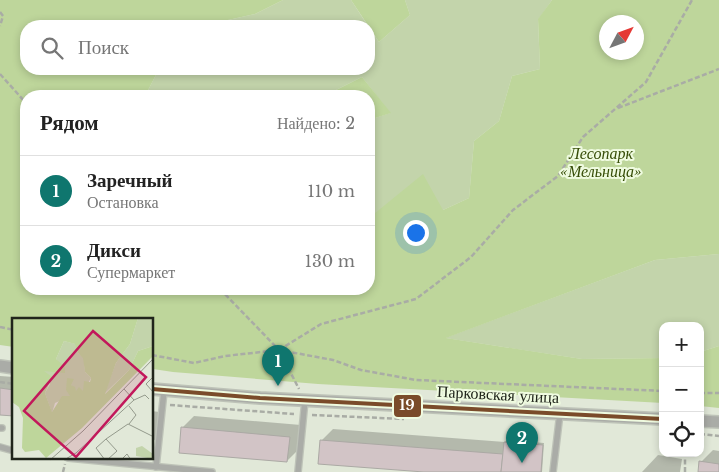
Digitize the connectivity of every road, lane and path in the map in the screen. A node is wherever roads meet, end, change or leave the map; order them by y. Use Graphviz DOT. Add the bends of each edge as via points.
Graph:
graph roads {
  1 [pos="692,0"];
  2 [pos="0,12"];
  3 [pos="0,26"];
  4 [pos="719,69"];
  5 [pos="0,74"];
  6 [pos="20,96"];
  7 [pos="615,109"];
  8 [pos="226,295"];
  9 [pos="279,350"];
  10 [pos="154,355"];
  11 [pos="158,390"];
  12 [pos="659,391"];
  13 [pos="704,393"];
  14 [pos="719,394"];
  15 [pos="305,400"];
  16 [pos="560,413"];
  17 [pos="659,419"];
  18 [pos="704,421"];
  19 [pos="719,422"];
  20 [pos="704,434"];
  21 [pos="719,436"];
  22 [pos="685,457"];
  23 [pos="88,460"];
  24 [pos="156,467"];
  25 [pos="212,472"];
  26 [pos="298,472"];
  27 [pos="553,472"];
  28 [pos="685,472"];
  1 -- 7 [label="path" via="646,82"];
  2 -- 3 [label="path" via="3,16"];
  4 -- 7 [label="path"];
  5 -- 6 [label="path"];
  7 -- 9 [label="path" via="583,137 558,176 513,210 471,258 416,299 321,324"];
  8 -- 9 [label="path"];
  9 -- 10 [label="path" via="194,363"];
  9 -- 12 [label="path" via="416,380"];
  9 -- 15 [label="path"];
  11 -- 15 [label="street, Парковская улица"];
  11 -- 24 [label="lane"];
  13 -- 14 [label="path"];
  15 -- 16 [label="street, Парковская улица"];
  15 -- 26 [label="lane"];
  16 -- 17 [label="street, Парковская улица"];
  16 -- 27 [label="lane"];
  18 -- 19 [label="street"];
  20 -- 21 [label="path"];
  22 -- 28 [label="path"];
  23 -- 24 [label="lane"];
  24 -- 25 [label="lane"];
}
